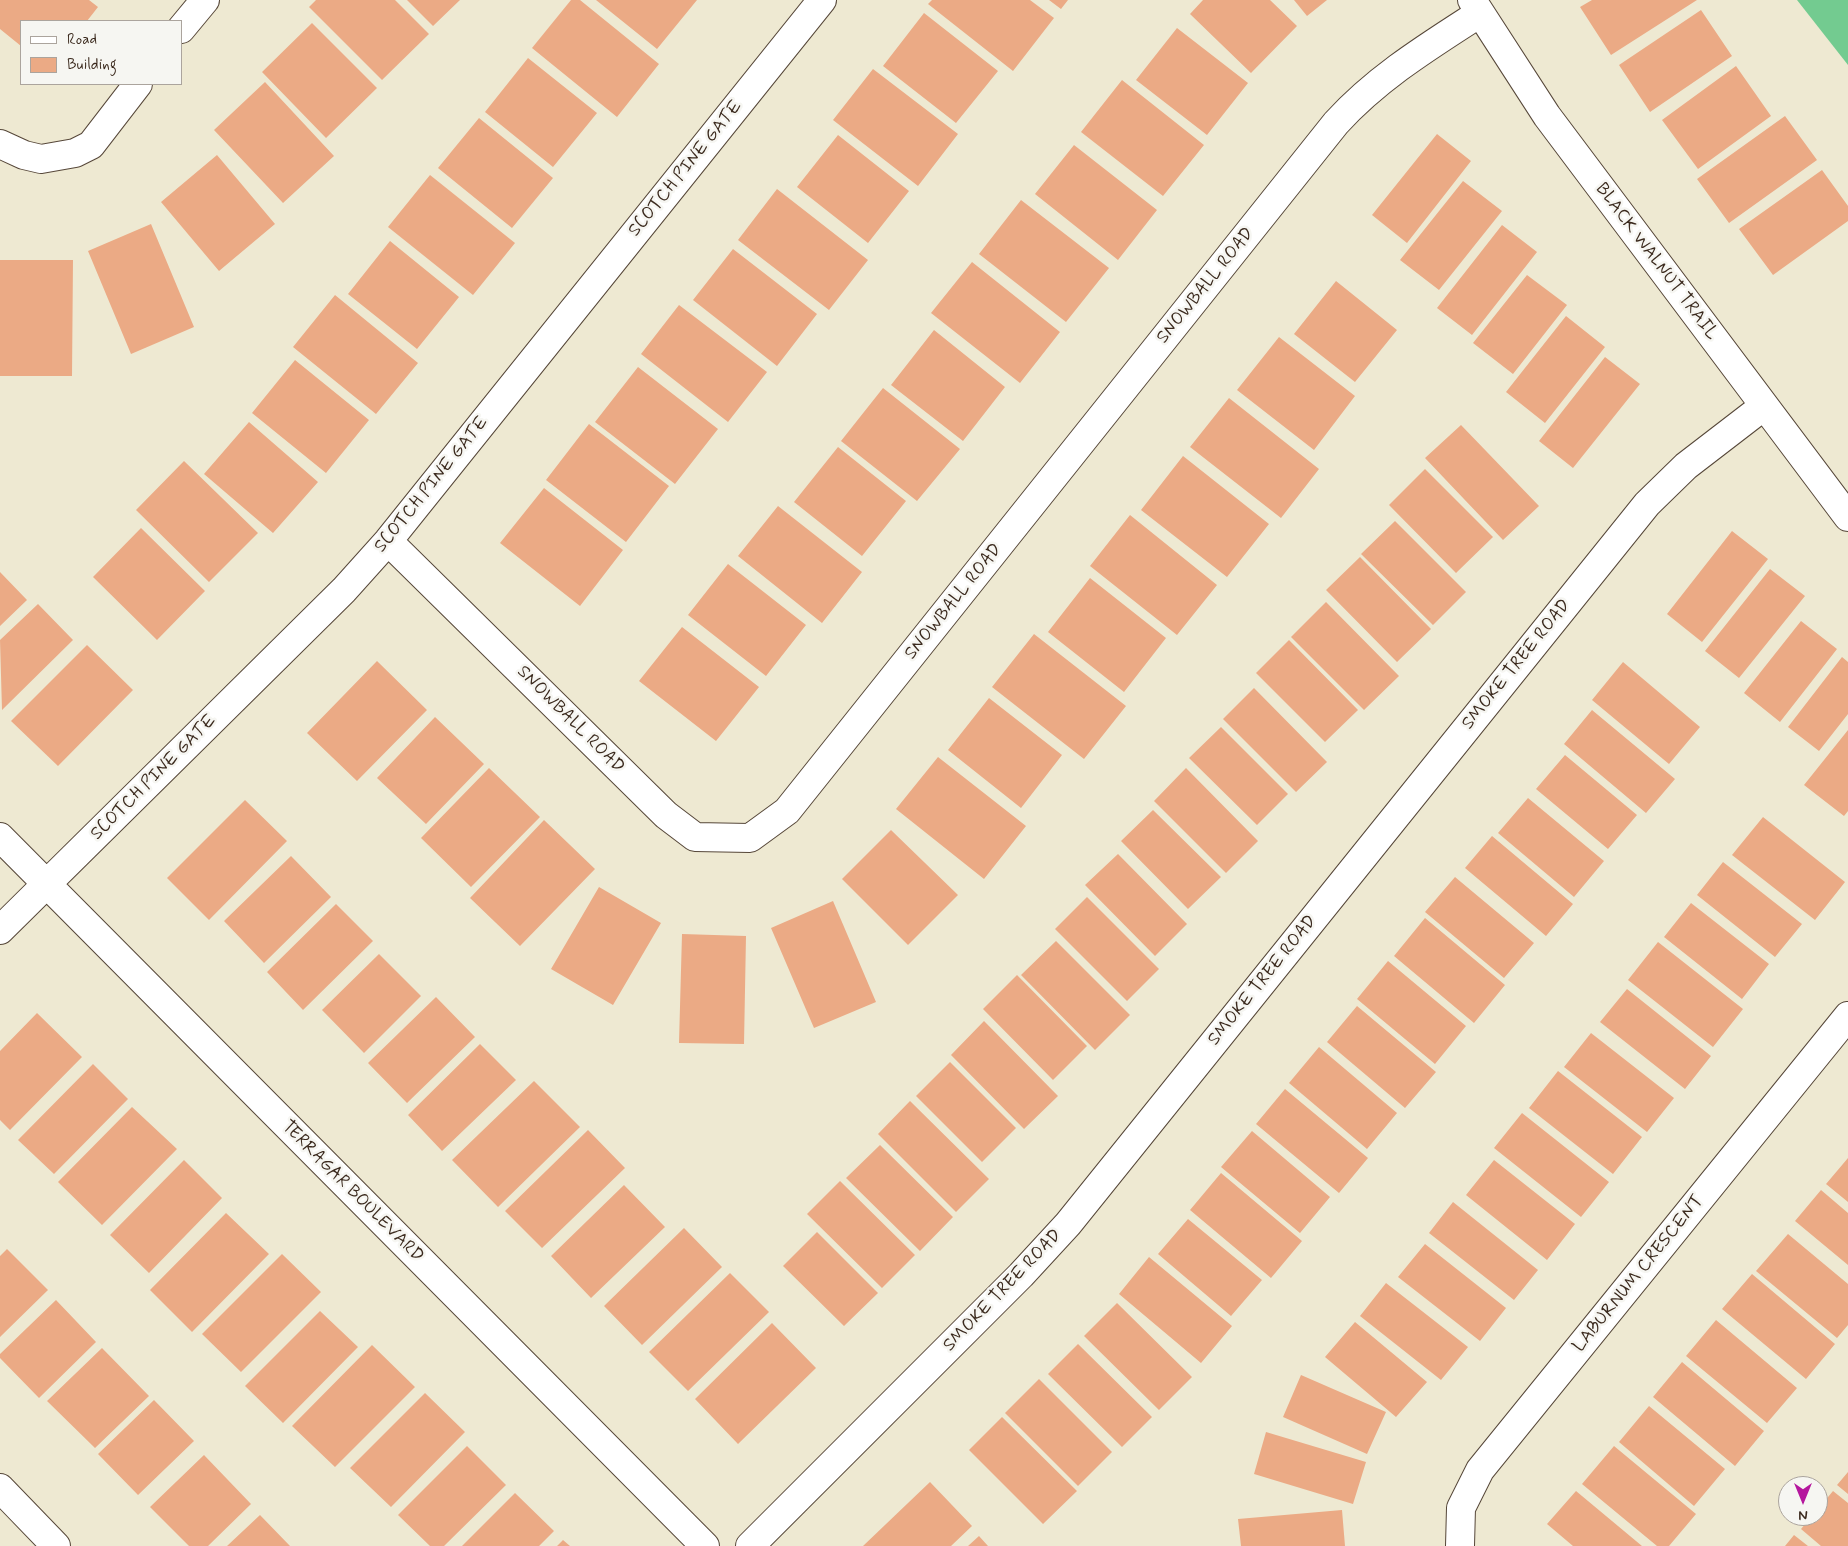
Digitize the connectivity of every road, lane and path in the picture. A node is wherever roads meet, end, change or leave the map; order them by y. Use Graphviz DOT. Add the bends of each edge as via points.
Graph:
graph roads {
  1 [pos="205,0"];
  2 [pos="822,0"];
  3 [pos="1476,6"];
  4 [pos="182,28"];
  5 [pos="137,85"];
  6 [pos="0,144"];
  7 [pos="1764,406"];
  8 [pos="1848,517"];
  9 [pos="388,541"];
  10 [pos="0,838"];
  11 [pos="46,884"];
  12 [pos="0,930"];
  13 [pos="1848,1016"];
  14 [pos="2,1496"];
  15 [pos="56,1546"];
  16 [pos="705,1546"];
  17 [pos="750,1546"];
  18 [pos="1460,1546"];
  1 -- 4 [label="street"];
  2 -- 9 [label="street, SCOTCH PINE GATE"];
  3 -- 7 [label="street, BLACK WALNUT TRAIL" via="1548,116"];
  3 -- 9 [label="street, SNOWBALL ROAD" via="1360,97 1336,123 787,811 750,838 694,837 666,815"];
  5 -- 6 [label="street" via="91,145 75,153 41,159"];
  7 -- 8 [label="street, BLACK WALNUT TRAIL"];
  7 -- 17 [label="street, SMOKE TREE ROAD" via="1686,466 1647,504 1068,1224"];
  9 -- 11 [label="street, SCOTCH PINE GATE" via="344,590"];
  10 -- 11 [label="street, TERRAGAR BOULEVARD"];
  11 -- 12 [label="street, SCOTCH PINE GATE"];
  11 -- 16 [label="street, TERRAGAR BOULEVARD"];
  13 -- 18 [label="street, LABURNUM CRESCENT" via="1480,1470 1461,1508"];
  14 -- 15 [label="street"];
}
